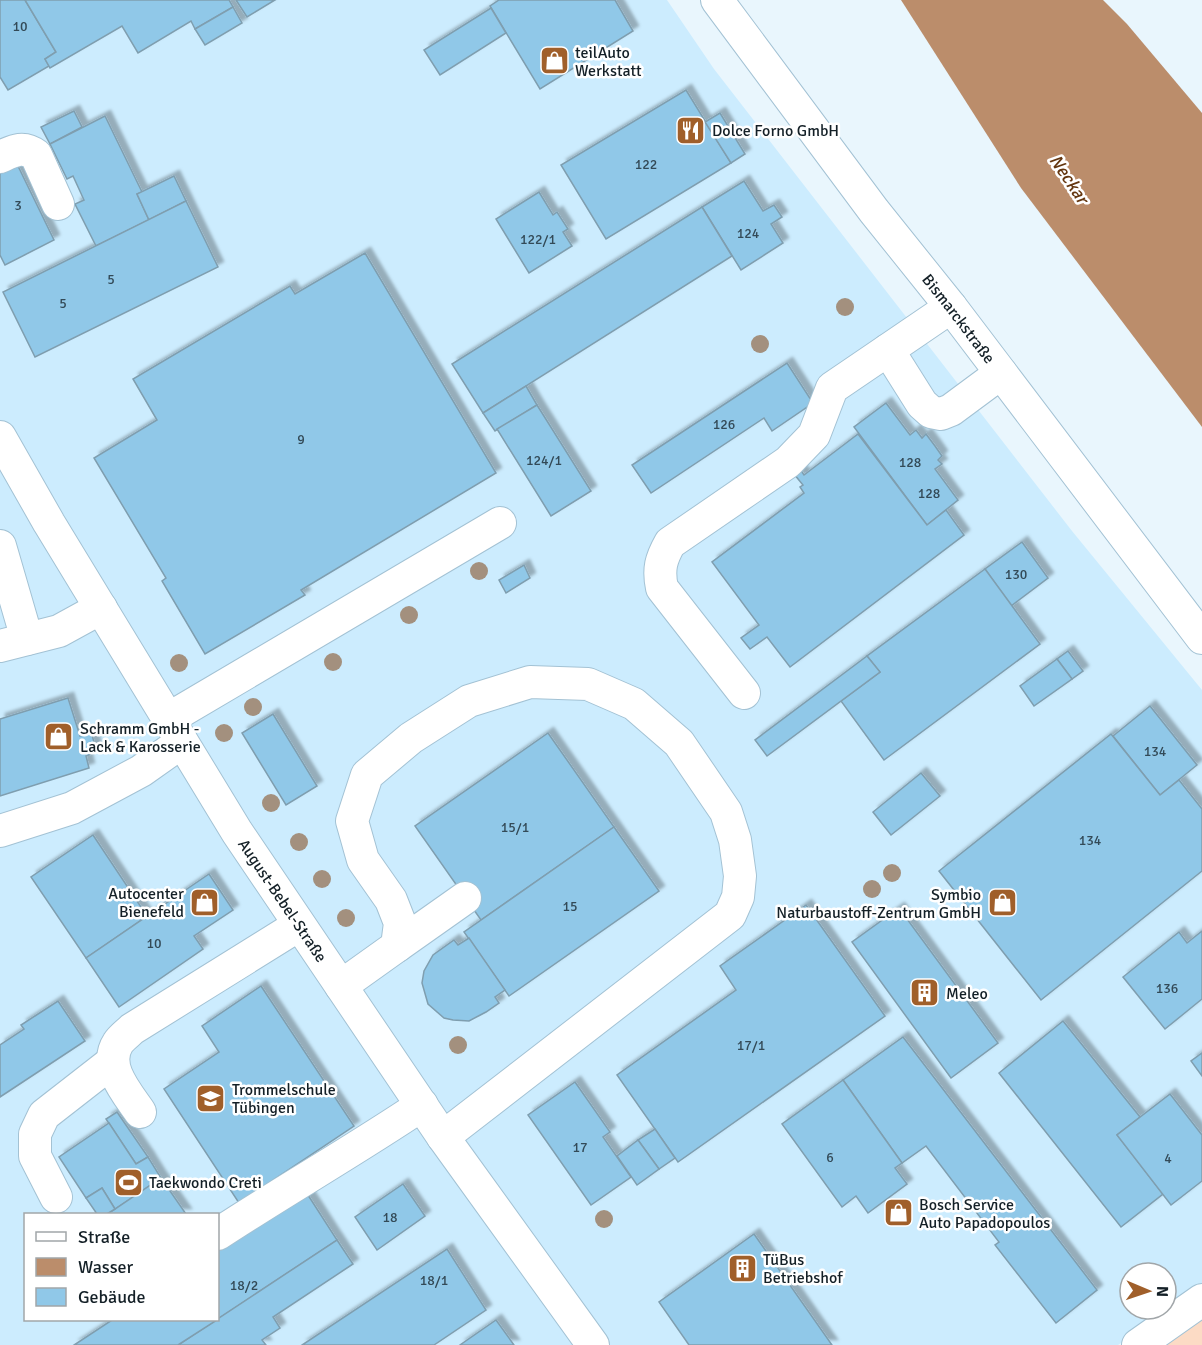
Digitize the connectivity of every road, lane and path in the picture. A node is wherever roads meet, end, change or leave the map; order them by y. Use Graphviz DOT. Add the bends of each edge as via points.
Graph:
graph roads {
  1 [pos="717,0"];
  2 [pos="0,157"];
  3 [pos="58,204"];
  4 [pos="951,307"];
  5 [pos="888,350"];
  6 [pos="1001,373"];
  7 [pos="0,437"];
  8 [pos="501,523"];
  9 [pos="0,546"];
  10 [pos="101,608"];
  11 [pos="1202,638"];
  12 [pos="14,642"];
  13 [pos="744,693"];
  14 [pos="175,730"];
  15 [pos="0,831"];
  16 [pos="465,898"];
  17 [pos="299,925"];
  18 [pos="397,946"];
  19 [pos="341,986"];
  20 [pos="112,1062"];
  21 [pos="422,1105"];
  22 [pos="140,1112"];
  23 [pos="443,1137"];
  24 [pos="56,1197"];
  25 [pos="219,1232"];
  26 [pos="1202,1300"];
  27 [pos="593,1345"];
  28 [pos="1138,1345"];
  1 -- 4 [label="street, Bismarckstraße" via="874,211"];
  2 -- 3 [label="street" via="20,149 36,154"];
  4 -- 5 [label="street"];
  4 -- 6 [label="street, Bismarckstraße"];
  5 -- 6 [label="street" via="931,412 951,410"];
  5 -- 13 [label="street" via="832,388 814,435 788,462 670,543 661,559 662,588"];
  6 -- 11 [label="street, Bismarckstraße"];
  7 -- 10 [label="street, August-Bebel-Straße"];
  8 -- 14 [label="street"];
  9 -- 12 [label="street"];
  10 -- 12 [label="street" via="59,631"];
  10 -- 14 [label="street, August-Bebel-Straße"];
  14 -- 15 [label="street" via="141,771 72,808"];
  14 -- 17 [label="street, August-Bebel-Straße"];
  16 -- 18 [label="street"];
  17 -- 19 [label="street, August-Bebel-Straße"];
  17 -- 20 [label="street" via="132,1029 117,1043"];
  18 -- 19 [label="street"];
  18 -- 23 [label="street" via="400,923 391,900 363,860 352,821 367,775 411,738 469,701 530,682 588,684 634,704 679,743 726,812 740,876 738,897 730,915"];
  19 -- 21 [label="street, August-Bebel-Straße"];
  20 -- 22 [label="street"];
  20 -- 24 [label="street" via="44,1115 35,1134 35,1156"];
  21 -- 23 [label="street, August-Bebel-Straße"];
  21 -- 25 [label="street"];
  23 -- 27 [label="street, August-Bebel-Straße"];
  26 -- 28 [label="street"];
}
